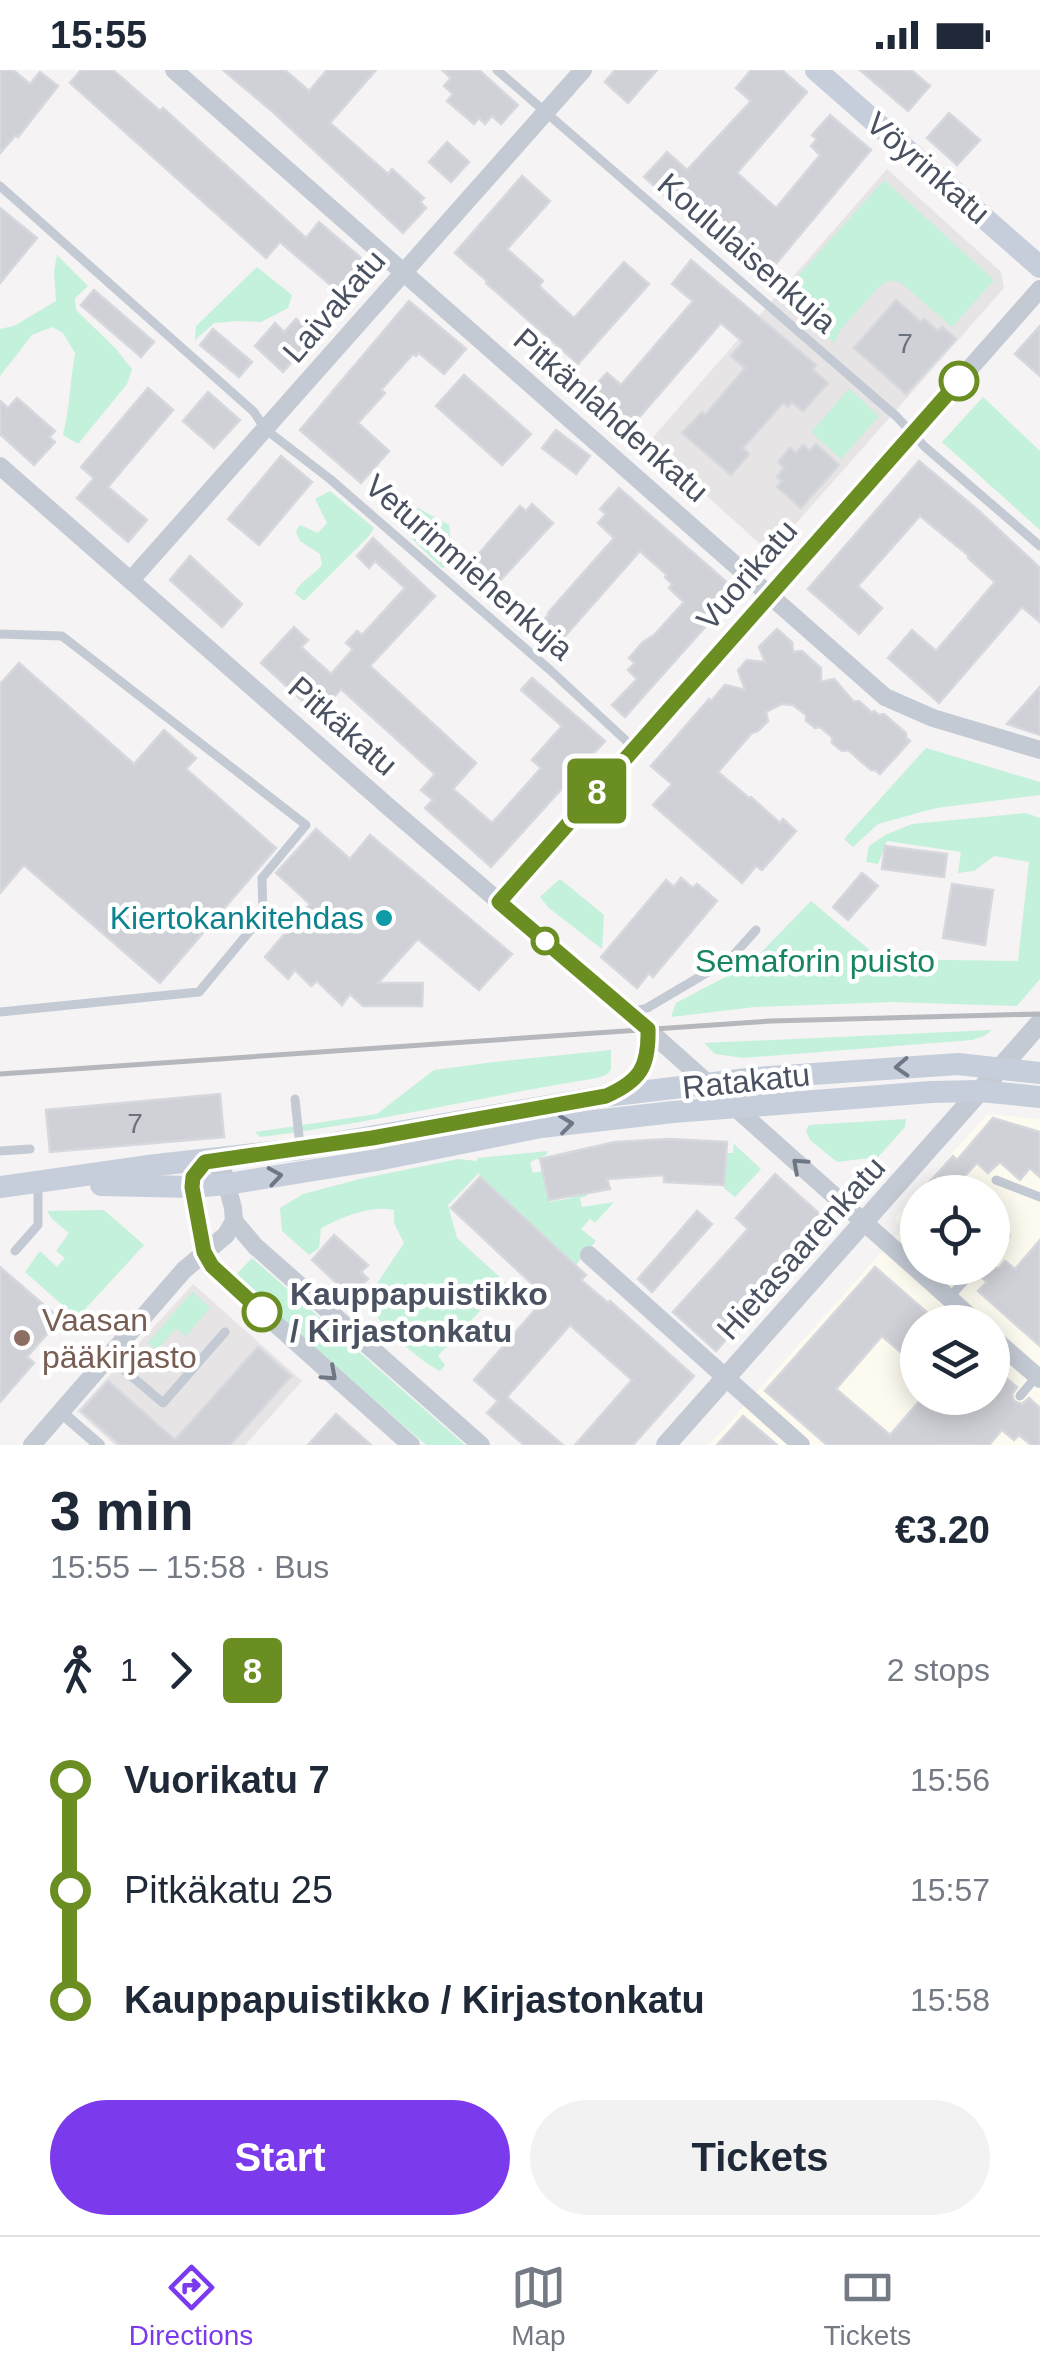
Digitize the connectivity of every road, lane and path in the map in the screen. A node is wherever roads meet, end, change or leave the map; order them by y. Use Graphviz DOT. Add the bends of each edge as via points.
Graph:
graph roads {
  1 [pos="174,70"];
  2 [pos="497,70"];
  3 [pos="582,70"];
  4 [pos="816,70"];
  5 [pos="547,111"];
  6 [pos="0,186"];
  7 [pos="1040,267"];
  8 [pos="403,272"];
  9 [pos="1040,288"];
  10 [pos="266,429"];
  11 [pos="912,434"];
  12 [pos="0,466"];
  13 [pos="1040,546"];
  14 [pos="130,580"];
  15 [pos="770,595"];
  16 [pos="0,634"];
  17 [pos="634,748"];
  18 [pos="1040,750"];
  19 [pos="499,902"];
  20 [pos="756,930"];
  21 [pos="0,1012"];
  22 [pos="629,1013"];
  23 [pos="1040,1023"];
  24 [pos="648,1029"];
  25 [pos="999,1069"];
  26 [pos="1040,1074"];
  27 [pos="709,1084"];
  28 [pos="980,1091"];
  29 [pos="606,1096"];
  30 [pos="1040,1097"];
  31 [pos="295,1100"];
  32 [pos="734,1107"];
  33 [pos="30,1148"];
  34 [pos="300,1149"];
  35 [pos="0,1151"];
  36 [pos="208,1161"];
  37 [pos="38,1184"];
  38 [pos="227,1184"];
  39 [pos="1010,1185"];
  40 [pos="192,1187"];
  41 [pos="0,1188"];
  42 [pos="1040,1197"];
  43 [pos="234,1221"];
  44 [pos="864,1223"];
  45 [pos="15,1250"];
  46 [pos="204,1252"];
  47 [pos="589,1255"];
  48 [pos="961,1285"];
  49 [pos="949,1298"];
  50 [pos="957,1305"];
  51 [pos="225,1332"];
  52 [pos="1010,1353"];
  53 [pos="108,1358"];
  54 [pos="726,1378"];
  55 [pos="1039,1378"];
  56 [pos="1020,1396"];
  57 [pos="62,1412"];
  58 [pos="32,1445"];
  59 [pos="99,1445"];
  60 [pos="411,1445"];
  61 [pos="480,1445"];
  62 [pos="666,1445"];
  63 [pos="801,1445"];
  1 -- 8 [label="street, Pitkänlahdenkatu"];
  2 -- 5 [label="lane, Koululaisenkuja"];
  3 -- 5 [label="street, Laivakatu"];
  4 -- 7 [label="main road, Vöyrinkatu"];
  5 -- 8 [label="street, Laivakatu"];
  5 -- 11 [label="lane, Koululaisenkuja"];
  6 -- 10 [label="lane, Veturinmiehenkuja"];
  8 -- 10 [label="street, Laivakatu"];
  8 -- 15 [label="street, Pitkänlahdenkatu"];
  9 -- 11 [label="street, Vuorikatu"];
  10 -- 14 [label="street, Laivakatu"];
  10 -- 17 [label="lane, Veturinmiehenkuja"];
  11 -- 13 [label="lane, Koululaisenkuja"];
  11 -- 15 [label="street, Vuorikatu"];
  12 -- 14 [label="street, Pitkäkatu"];
  14 -- 19 [label="street, Pitkäkatu"];
  15 -- 17 [label="street, Vuorikatu"];
  15 -- 18 [label="street, Pitkänlahdenkatu" via="885,697"];
  16 -- 21 [label="lane" via="62,636 306,825 262,878 263,915 199,992"];
  17 -- 19 [label="street, Vuorikatu"];
  19 -- 22 [label="street, Pitkäkatu"];
  20 -- 22 [label="lane" via="730,960"];
  22 -- 24 [label="street, Pitkäkatu"];
  23 -- 25 [label="street, Hietasaarenkatu"];
  24 -- 27 [label="street, Pitkäkatu"];
  24 -- 29 [label="street" via="640,1072"];
  25 -- 26 [label="main road, Ratakatu"];
  25 -- 27 [label="main road, Ratakatu, one-way" via="958,1064"];
  25 -- 28 [label="street, Hietasaarenkatu"];
  27 -- 29 [label="main road, Ratakatu"];
  27 -- 32 [label="street, Pitkäkatu"];
  28 -- 30 [label="main road, Ratakatu"];
  28 -- 32 [label="main road, Ratakatu"];
  28 -- 44 [label="street, Hietasaarenkatu"];
  29 -- 34 [label="main road, Ratakatu"];
  31 -- 34 [label="lane"];
  38 -- 32 [label="main road, Ratakatu, one-way" via="541,1127"];
  44 -- 32 [label="street, Pitkäkatu, one-way"];
  33 -- 35 [label="lane"];
  34 -- 36 [label="main road, Ratakatu"];
  36 -- 37 [label="main road, Ratakatu"];
  36 -- 38 [label="street"];
  36 -- 40 [label="street"];
  37 -- 40 [label="main road, Ratakatu"];
  37 -- 41 [label="main road, Ratakatu"];
  37 -- 45 [label="lane" via="38,1225"];
  38 -- 40 [label="main road, Ratakatu"];
  38 -- 43 [label="street"];
  39 -- 42 [label="lane"];
  40 -- 46 [label="street"];
  43 -- 46 [label="street"];
  43 -- 61 [label="street"];
  44 -- 49 [label="street, Pitkäkatu"];
  44 -- 54 [label="street, Hietasaarenkatu"];
  46 -- 53 [label="street"];
  46 -- 60 [label="street, one-way" via="224,1278"];
  47 -- 54 [label="street"];
  48 -- 49 [label="lane"];
  49 -- 50 [label="street, Pitkäkatu"];
  51 -- 53 [label="lane" via="163,1403"];
  52 -- 55 [label="street"];
  53 -- 57 [label="street"];
  54 -- 62 [label="street, Hietasaarenkatu"];
  54 -- 63 [label="street"];
  55 -- 56 [label="lane"];
  57 -- 58 [label="street"];
  57 -- 59 [label="street"];
}
